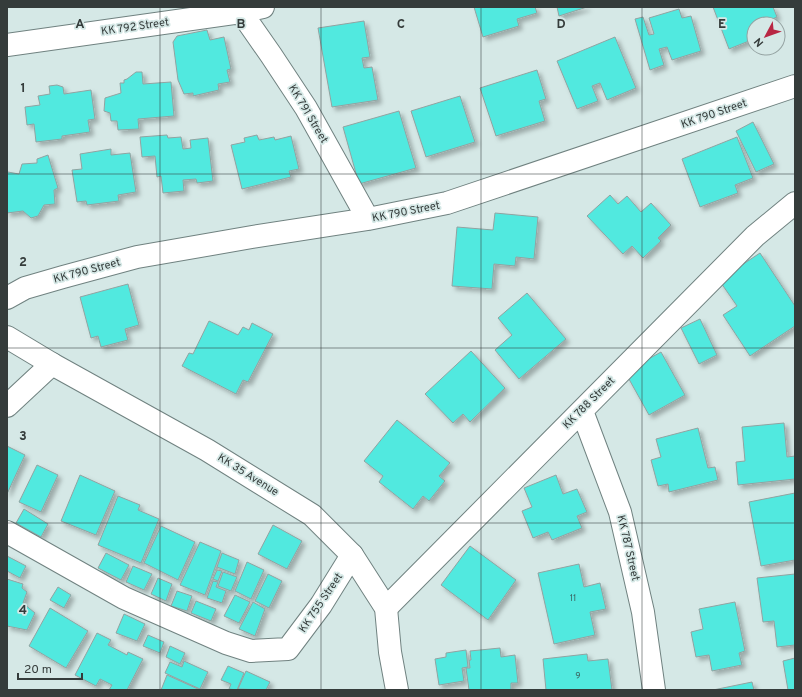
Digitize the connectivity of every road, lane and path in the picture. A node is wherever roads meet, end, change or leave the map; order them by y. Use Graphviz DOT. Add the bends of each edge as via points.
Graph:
graph roads {
  1 [pos="262,7"];
  2 [pos="241,12"];
  3 [pos="7,45"];
  4 [pos="795,86"];
  5 [pos="795,203"];
  6 [pos="368,219"];
  7 [pos="7,298"];
  8 [pos="7,337"];
  9 [pos="52,364"];
  10 [pos="7,406"];
  11 [pos="582,411"];
  12 [pos="7,532"];
  13 [pos="352,555"];
  14 [pos="386,608"];
  15 [pos="397,690"];
  16 [pos="654,690"];
  1 -- 2 [label="street, KK 792 Street"];
  2 -- 3 [label="street, KK 792 Street"];
  2 -- 6 [label="street, KK 791 Street" via="306,108"];
  4 -- 6 [label="street, KK 790 Street" via="447,203"];
  5 -- 11 [label="street, KK 788 Street" via="755,236"];
  6 -- 7 [label="street, KK 790 Street" via="136,258 25,288"];
  8 -- 9 [label="street, KK 35 Avenue"];
  9 -- 10 [label="street"];
  9 -- 13 [label="street, KK 35 Avenue" via="207,450 312,515"];
  11 -- 14 [label="street, KK 788 Street"];
  11 -- 16 [label="street, KK 787 Street" via="620,512 643,612"];
  12 -- 13 [label="street, KK 755 Street" via="124,598 226,643 251,650 288,649 321,605"];
  13 -- 14 [label="street, KK 35 Avenue"];
  14 -- 15 [label="street, KK 35 Avenue"];
}
